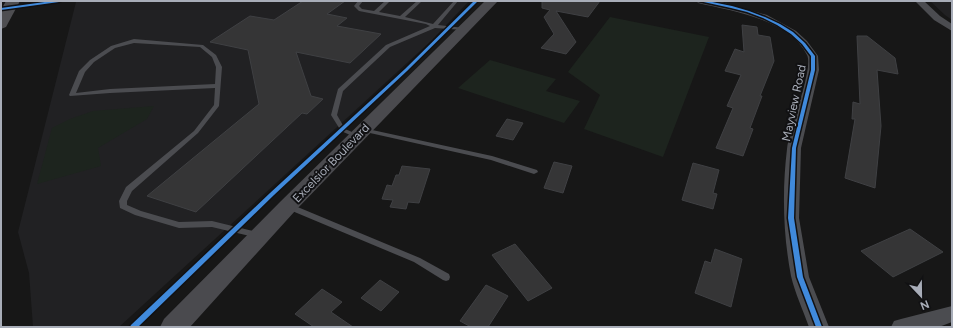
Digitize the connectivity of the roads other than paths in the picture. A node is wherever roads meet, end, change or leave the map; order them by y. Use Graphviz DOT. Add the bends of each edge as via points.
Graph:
graph roads {
  1 [pos="13,1"];
  2 [pos="361,1"];
  3 [pos="388,1"];
  4 [pos="420,1"];
  5 [pos="456,1"];
  6 [pos="492,1"];
  7 [pos="701,1"];
  8 [pos="919,1"];
  9 [pos="374,13"];
  10 [pos="402,18"];
  11 [pos="1,24"];
  12 [pos="434,26"];
  13 [pos="952,28"];
  14 [pos="464,29"];
  15 [pos="218,86"];
  16 [pos="360,133"];
  17 [pos="534,172"];
  18 [pos="288,206"];
  19 [pos="260,235"];
  20 [pos="446,277"];
  21 [pos="952,314"];
  22 [pos="173,327"];
  23 [pos="819,327"];
  24 [pos="901,327"];
  1 -- 11 [label="highway"];
  2 -- 9 [label="lane" via="356,6"];
  3 -- 9 [label="lane"];
  4 -- 10 [label="lane"];
  5 -- 12 [label="lane"];
  6 -- 14 [label="main road, Excelsior Boulevard"];
  7 -- 23 [label="street, Mayview Road" via="739,9 765,18 800,40 813,56 813,70 794,148 791,218 800,277"];
  8 -- 13 [label="street"];
  9 -- 10 [label="lane"];
  10 -- 12 [label="lane"];
  12 -- 14 [label="lane"];
  12 -- 16 [label="lane" via="388,46 340,90 334,115 343,130"];
  14 -- 16 [label="main road, Excelsior Boulevard"];
  15 -- 15 [label="lane" via="219,67 214,56 201,46 134,41 113,47 92,61 82,71 72,95"];
  15 -- 19 [label="lane" via="217,105 196,132 128,189 122,201 124,206 138,213 179,225 212,224"];
  16 -- 17 [label="lane" via="492,158"];
  16 -- 18 [label="main road, Excelsior Boulevard"];
  18 -- 19 [label="main road, Excelsior Boulevard"];
  18 -- 20 [label="lane" via="417,260"];
  19 -- 22 [label="main road, Excelsior Boulevard"];
  21 -- 24 [label="street"];
}
